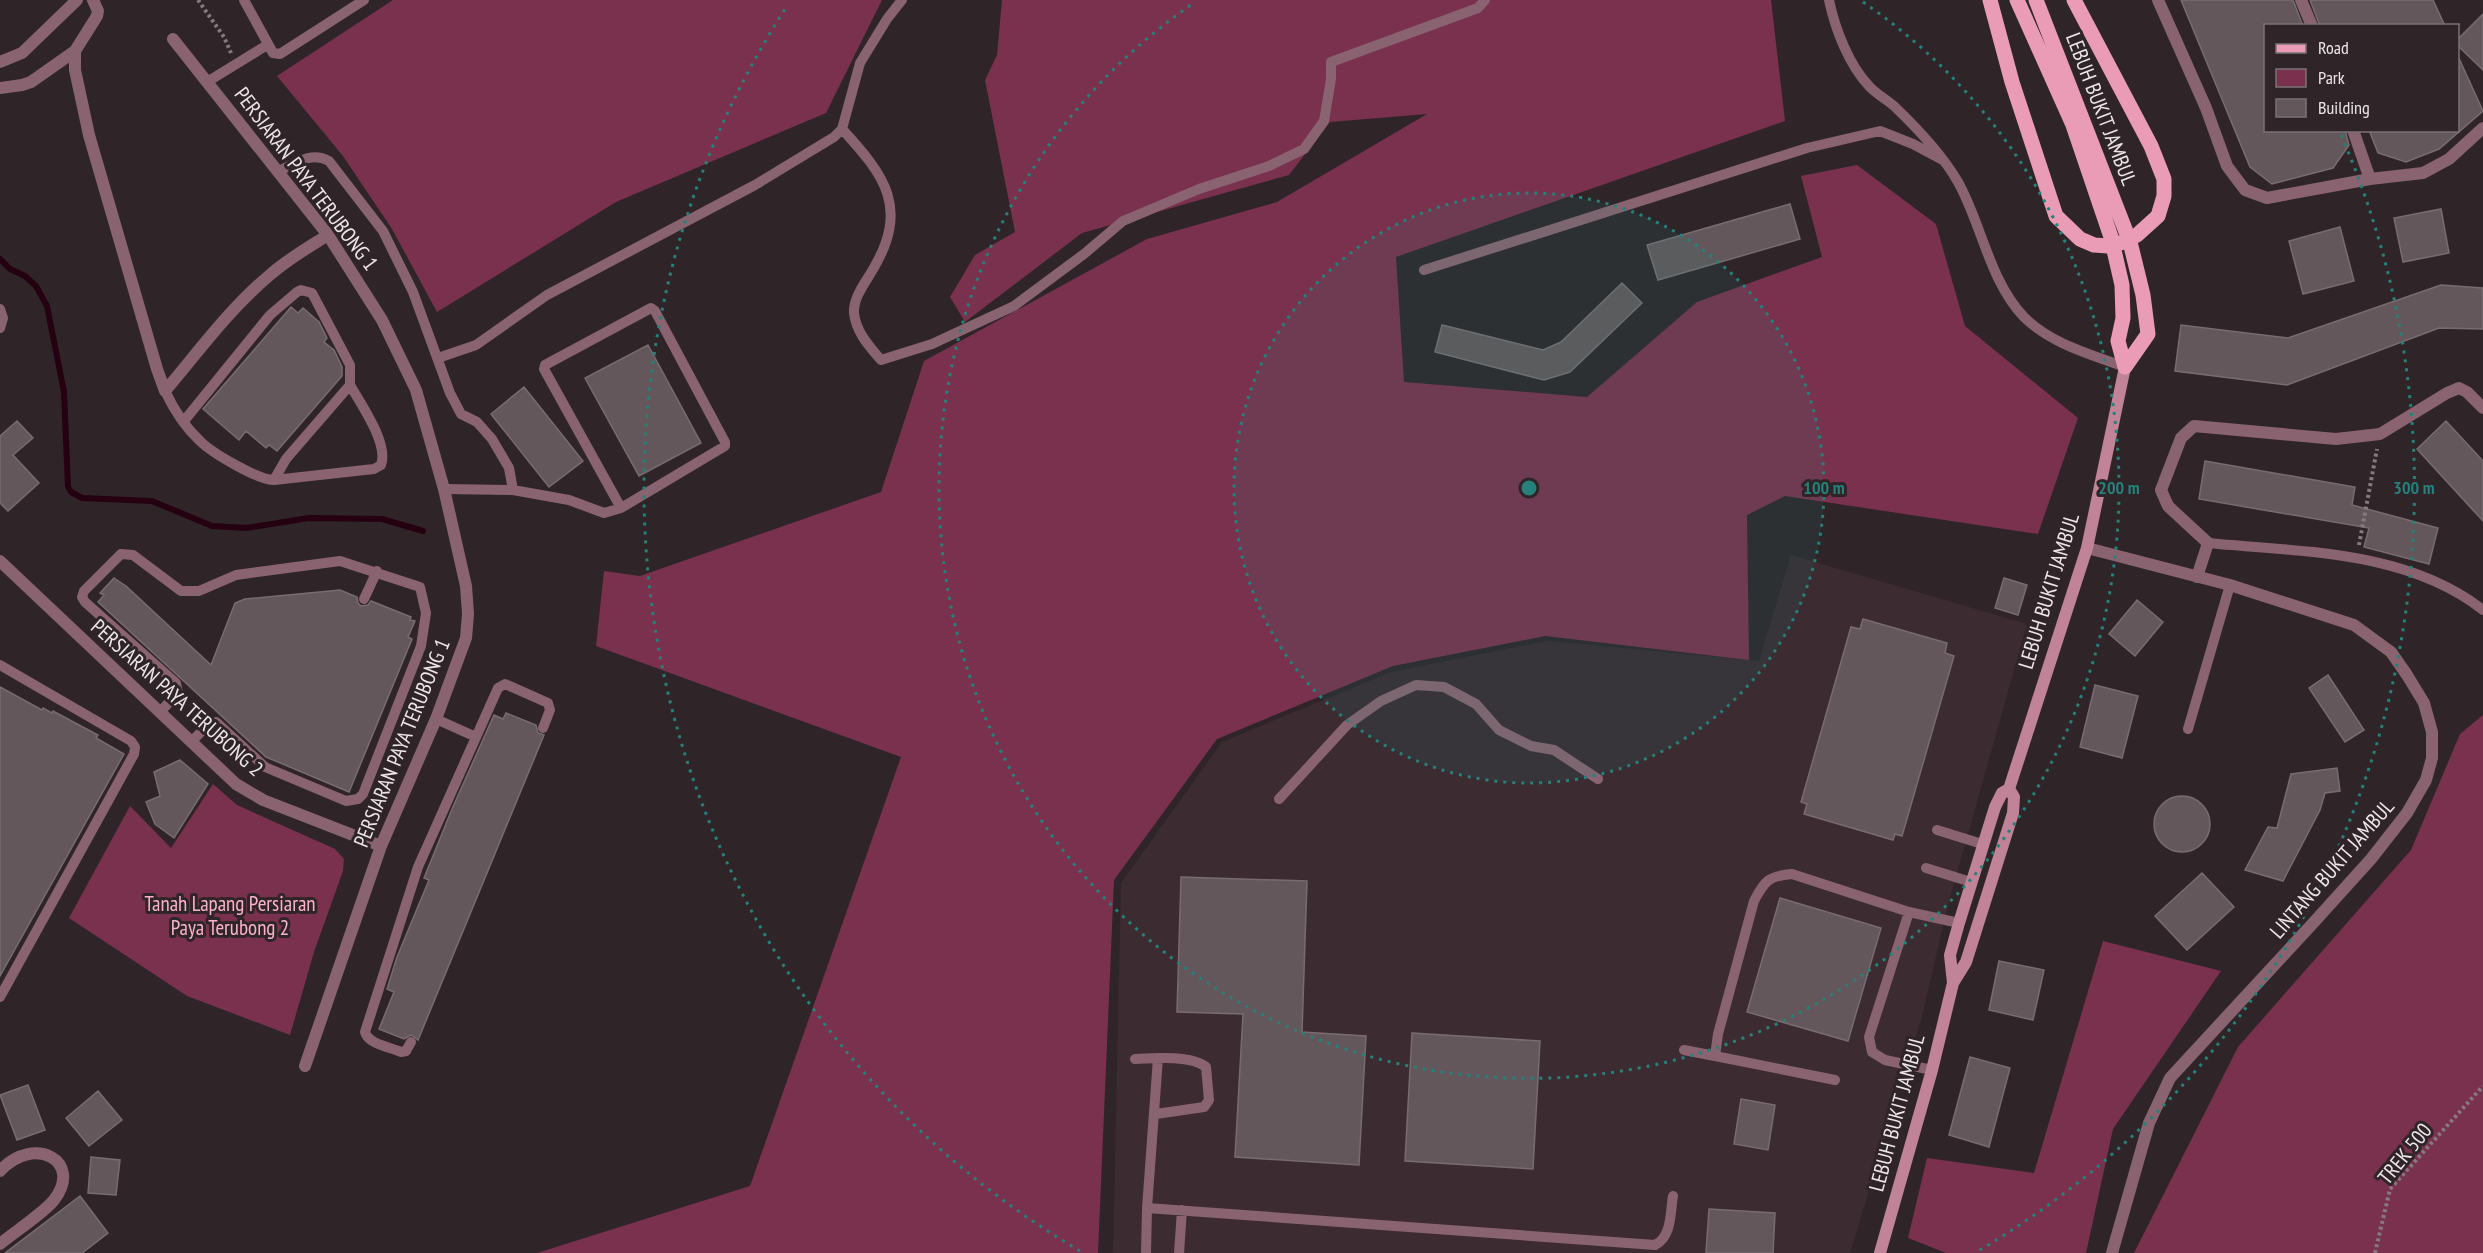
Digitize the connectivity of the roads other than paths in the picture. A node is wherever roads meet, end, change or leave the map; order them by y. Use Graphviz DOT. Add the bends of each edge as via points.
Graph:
graph roads {
  1 [pos="77,0"];
  2 [pos="93,0"];
  3 [pos="244,0"];
  4 [pos="364,0"];
  5 [pos="902,0"];
  6 [pos="1485,0"];
  7 [pos="1829,0"];
  8 [pos="1990,0"];
  9 [pos="2017,0"];
  10 [pos="2036,0"];
  11 [pos="2074,0"];
  12 [pos="2158,0"];
  13 [pos="2301,0"];
  14 [pos="2311,24"];
  15 [pos="173,39"];
  16 [pos="267,45"];
  17 [pos="75,51"];
  18 [pos="0,62"];
  19 [pos="207,82"];
  20 [pos="0,88"];
  21 [pos="2483,128"];
  22 [pos="842,129"];
  23 [pos="2354,132"];
  24 [pos="1941,159"];
  25 [pos="279,171"];
  26 [pos="2370,179"];
  27 [pos="328,235"];
  28 [pos="1424,270"];
  29 [pos="0,309"];
  30 [pos="0,328"];
  31 [pos="438,357"];
  32 [pos="2125,367"];
  33 [pos="350,385"];
  34 [pos="165,391"];
  35 [pos="2483,408"];
  36 [pos="184,422"];
  37 [pos="274,480"];
  38 [pos="444,489"];
  39 [pos="513,490"];
  40 [pos="621,508"];
  41 [pos="2208,543"];
  42 [pos="2087,548"];
  43 [pos="0,561"];
  44 [pos="376,571"];
  45 [pos="2197,577"];
  46 [pos="2230,585"];
  47 [pos="364,599"];
  48 [pos="2483,610"];
  49 [pos="0,665"];
  50 [pos="160,712"];
  51 [pos="436,719"];
  52 [pos="543,728"];
  53 [pos="2188,729"];
  54 [pos="476,737"];
  55 [pos="191,742"];
  56 [pos="1598,779"];
  57 [pos="2009,789"];
  58 [pos="1279,799"];
  59 [pos="1937,830"];
  60 [pos="1982,844"];
  61 [pos="381,846"];
  62 [pos="1926,868"];
  63 [pos="1971,882"];
  64 [pos="1909,912"];
  65 [pos="1959,923"];
  66 [pos="1953,984"];
  67 [pos="0,997"];
  68 [pos="411,1042"];
  69 [pos="1684,1050"];
  70 [pos="1715,1056"];
  71 [pos="1158,1058"];
  72 [pos="1135,1059"];
  73 [pos="305,1066"];
  74 [pos="1932,1070"];
  75 [pos="1835,1080"];
  76 [pos="1156,1114"];
  77 [pos="0,1171"];
  78 [pos="1673,1196"];
  79 [pos="1147,1208"];
  80 [pos="1182,1210"];
  81 [pos="0,1244"];
  82 [pos="1146,1253"];
  83 [pos="1179,1253"];
  84 [pos="1880,1253"];
  85 [pos="2112,1253"];
  1 -- 18 [label="street" via="22,53"];
  2 -- 17 [label="street" via="97,16"];
  3 -- 16 [label="lane"];
  4 -- 16 [label="lane" via="280,54 273,53"];
  5 -- 22 [label="lane" via="860,63"];
  6 -- 22 [label="lane" via="1478,8 1331,63 1324,121 1304,149 1123,221 1014,306 932,344 880,360 859,332 854,313 855,301 885,242 891,202 872,162"];
  7 -- 24 [label="lane" via="1857,72"];
  8 -- 11 [label="main road, bridge" via="2056,216 2080,238 2108,246 2137,235 2158,216 2164,179 2151,146"];
  9 -- 32 [label="main road, LEBUH BUKIT JAMBUL" via="2073,125 2111,237 2122,285 2123,318 2118,341"];
  10 -- 32 [label="main road, LEBUH BUKIT JAMBUL" via="2130,242 2143,295 2148,334"];
  12 -- 26 [label="street" via="2227,166 2245,190 2267,198"];
  13 -- 14 [label="street"];
  15 -- 19 [label="street, PERSIARAN PAYA TERUBONG 1"];
  16 -- 19 [label="lane"];
  17 -- 20 [label="street" via="31,82"];
  17 -- 34 [label="street" via="75,70 89,135"];
  19 -- 25 [label="street, PERSIARAN PAYA TERUBONG 1"];
  21 -- 26 [label="street" via="2449,159 2423,173"];
  22 -- 31 [label="lane" via="755,185 547,295 476,345"];
  23 -- 26 [label="street"];
  24 -- 28 [label="lane" via="1880,131 1807,148"];
  24 -- 32 [label="lane" via="1958,182 2006,292 2024,316 2054,340"];
  25 -- 27 [label="street, PERSIARAN PAYA TERUBONG 1"];
  25 -- 31 [label="lane" via="312,155 329,161 383,231 413,292"];
  27 -- 34 [label="street" via="251,292"];
  27 -- 38 [label="street, PERSIARAN PAYA TERUBONG 1" via="382,320 416,390"];
  29 -- 30 [label="lane"];
  31 -- 39 [label="lane" via="461,414 477,422 492,439 509,468"];
  32 -- 42 [label="main road, LEBUH BUKIT JAMBUL"];
  33 -- 36 [label="lane" via="351,365 316,297 302,290 270,315"];
  33 -- 37 [label="lane" via="286,459"];
  33 -- 37 [label="lane" via="381,443 381,465"];
  34 -- 36 [label="lane"];
  35 -- 41 [label="street" via="2459,388 2380,434 2336,439 2194,426 2181,438 2161,490 2168,506"];
  36 -- 37 [label="lane" via="201,443 258,477"];
  38 -- 39 [label="lane"];
  38 -- 51 [label="street, PERSIARAN PAYA TERUBONG 1" via="466,586 468,614 466,638"];
  39 -- 40 [label="lane" via="569,500 604,513"];
  40 -- 40 [label="lane" via="725,446 651,308 544,369"];
  41 -- 45 [label="street"];
  41 -- 48 [label="lane" via="2357,557 2427,578 2463,594"];
  42 -- 45 [label="street, LINTANG BUKIT JAMBUL"];
  42 -- 57 [label="main road, LEBUH BUKIT JAMBUL"];
  43 -- 50 [label="street, PERSIARAN PAYA TERUBONG 2"];
  44 -- 47 [label="lane"];
  44 -- 50 [label="lane" via="340,561 236,575 199,591 181,591 134,555 121,554 82,597 176,683 178,693"];
  44 -- 55 [label="lane" via="420,587 426,613 421,646 358,800 346,801 265,767 216,722"];
  45 -- 46 [label="street, LINTANG BUKIT JAMBUL"];
  46 -- 53 [label="lane"];
  46 -- 85 [label="street, LINTANG BUKIT JAMBUL" via="2354,626 2391,652 2424,703 2432,732 2432,758 2426,780 2407,813 2371,858 2170,1078 2149,1122"];
  49 -- 67 [label="lane" via="135,747"];
  50 -- 55 [label="street, PERSIARAN PAYA TERUBONG 2"];
  51 -- 54 [label="lane"];
  51 -- 61 [label="street, PERSIARAN PAYA TERUBONG 1"];
  52 -- 54 [label="lane" via="550,710 548,703 506,684 498,688"];
  54 -- 68 [label="lane" via="418,867 365,1032 371,1040 401,1052"];
  55 -- 61 [label="street, PERSIARAN PAYA TERUBONG 2" via="236,784 263,800"];
  56 -- 58 [label="lane" via="1554,750 1531,746 1499,730 1476,704 1444,687 1416,685 1381,701 1347,725"];
  57 -- 60 [label="main road, LEBUH BUKIT JAMBUL" via="2002,793 1995,807"];
  57 -- 66 [label="main road, LEBUH BUKIT JAMBUL" via="2014,797 2013,813 1966,962"];
  59 -- 60 [label="lane"];
  60 -- 63 [label="main road, LEBUH BUKIT JAMBUL"];
  61 -- 73 [label="street, PERSIARAN PAYA TERUBONG 1"];
  62 -- 63 [label="lane"];
  63 -- 65 [label="main road, LEBUH BUKIT JAMBUL"];
  64 -- 65 [label="lane"];
  64 -- 70 [label="lane" via="1792,874 1775,875 1768,880 1754,901"];
  64 -- 74 [label="lane" via="1869,1038 1872,1052 1885,1059"];
  65 -- 66 [label="main road, LEBUH BUKIT JAMBUL" via="1950,956"];
  66 -- 74 [label="main road, LEBUH BUKIT JAMBUL"];
  69 -- 70 [label="lane"];
  70 -- 75 [label="lane"];
  71 -- 72 [label="lane"];
  71 -- 76 [label="lane"];
  71 -- 76 [label="lane" via="1199,1062 1206,1067 1209,1100 1204,1107"];
  74 -- 84 [label="main road, LEBUH BUKIT JAMBUL"];
  76 -- 79 [label="lane"];
  77 -- 81 [label="street" via="25,1154 42,1152 60,1165 63,1181 54,1200"];
  78 -- 80 [label="lane" via="1667,1234 1655,1245"];
  79 -- 80 [label="lane"];
  79 -- 82 [label="lane"];
  80 -- 83 [label="lane"];
}
